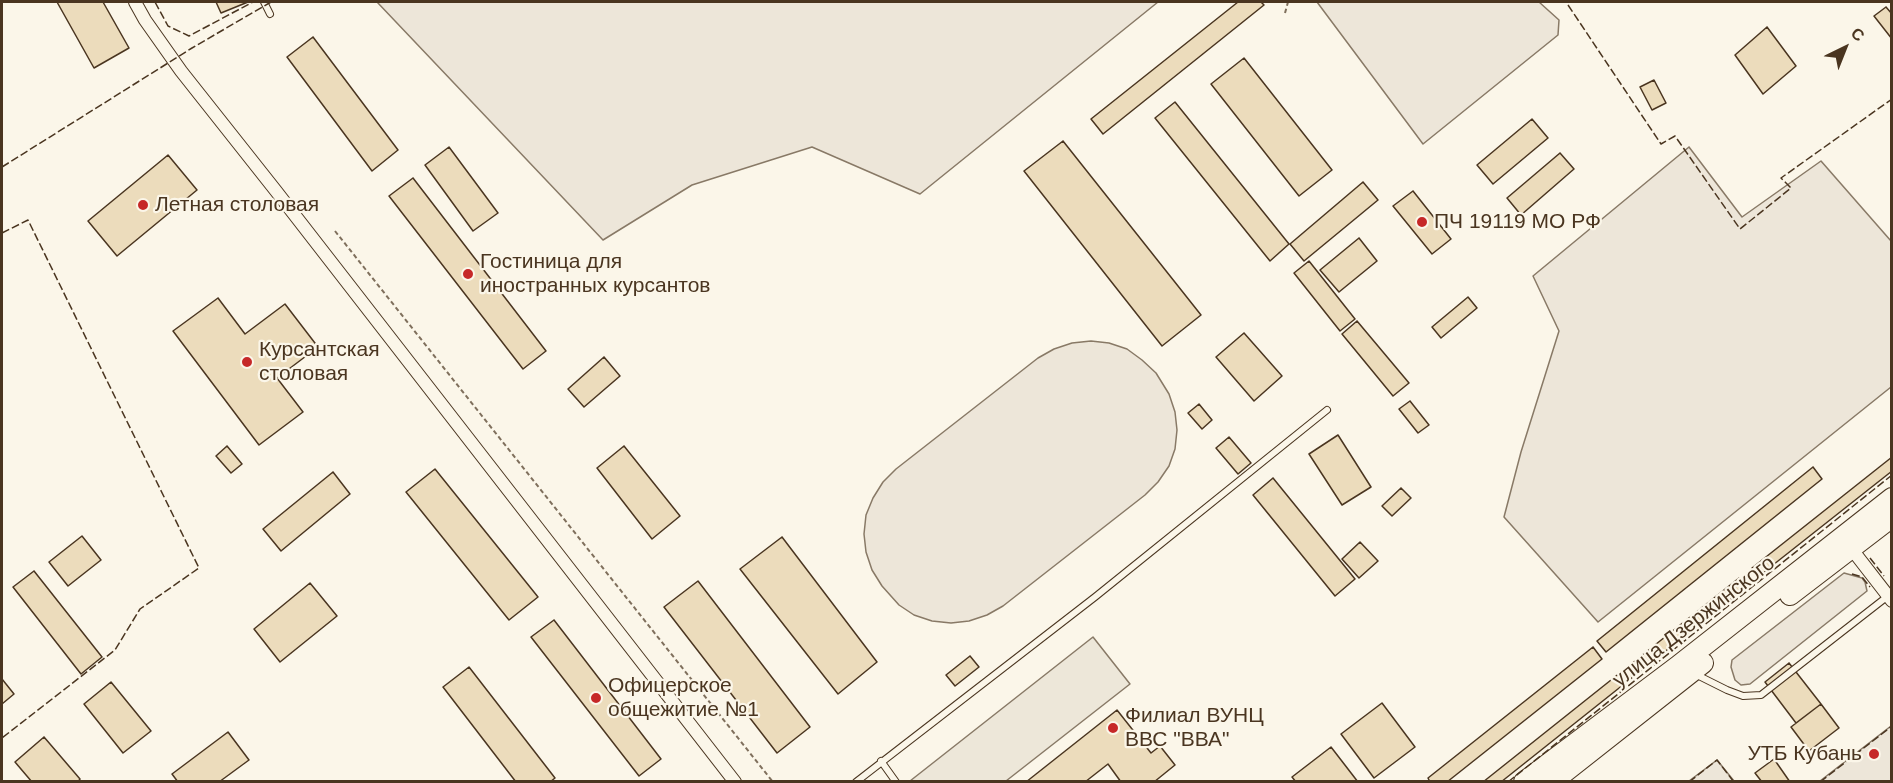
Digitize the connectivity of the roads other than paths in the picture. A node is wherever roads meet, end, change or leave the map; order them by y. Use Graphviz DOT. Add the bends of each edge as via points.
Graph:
graph roads {
  1 [pos="135,2"];
  2 [pos="264,2"];
  3 [pos="270,14"];
  4 [pos="1327,410"];
  5 [pos="1892,498"];
  6 [pos="1892,517"];
  7 [pos="1846,543"];
  8 [pos="1890,599"];
  9 [pos="1692,672"];
  10 [pos="881,761"];
  11 [pos="735,782"];
  12 [pos="856,782"];
  13 [pos="896,782"];
  14 [pos="1524,782"];
  15 [pos="1552,782"];
  1 -- 11 [label="street" via="181,71"];
  2 -- 3 [label="lane"];
  4 -- 10 [label="lane" via="1095,597"];
  5 -- 7 [label="main road, улица Дзержинского"];
  6 -- 7 [label="main road, улица Дзержинского"];
  7 -- 8 [label="street"];
  7 -- 9 [label="main road, улица Дзержинского"];
  7 -- 14 [label="main road, улица Дзержинского"];
  8 -- 9 [label="lane" via="1761,695 1743,696"];
  9 -- 15 [label="main road, улица Дзержинского"];
  10 -- 12 [label="lane"];
  10 -- 13 [label="lane"];
}
